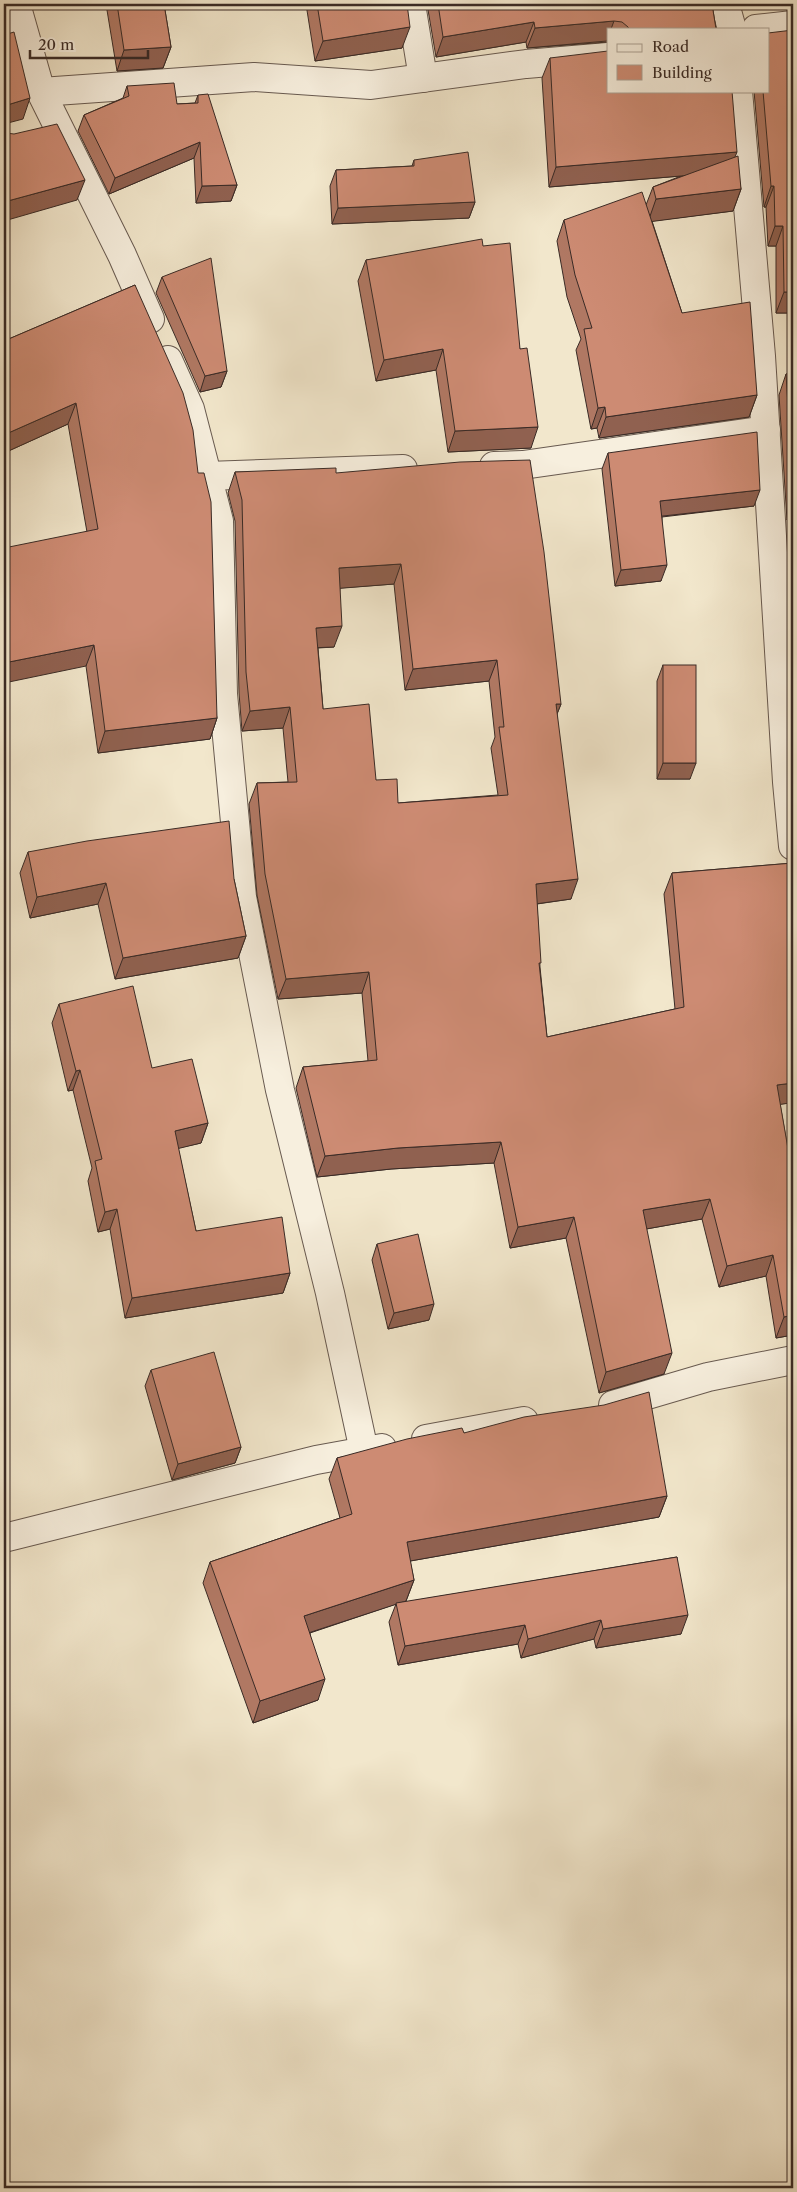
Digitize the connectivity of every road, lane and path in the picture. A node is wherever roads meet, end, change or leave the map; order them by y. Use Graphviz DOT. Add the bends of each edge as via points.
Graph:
graph roads {
  1 [pos="16,4"];
  2 [pos="411,4"];
  3 [pos="726,4"];
  4 [pos="793,25"];
  5 [pos="732,28"];
  6 [pos="765,28"];
  7 [pos="607,57"];
  8 [pos="423,78"];
  9 [pos="41,92"];
  10 [pos="738,92"];
  11 [pos="58,127"];
  12 [pos="31,133"];
  13 [pos="766,430"];
  14 [pos="474,466"];
  15 [pos="424,468"];
  16 [pos="207,476"];
  17 [pos="793,846"];
  18 [pos="793,1360"];
  19 [pos="584,1412"];
  20 [pos="545,1418"];
  21 [pos="364,1451"];
  22 [pos="4,1538"];
  1 -- 9 [label="street"];
  2 -- 8 [label="street"];
  3 -- 5 [label="street"];
  4 -- 6 [label="street"];
  7 -- 8 [label="street"];
  8 -- 9 [label="street" via="371,85 254,77"];
  9 -- 11 [label="street"];
  10 -- 13 [label="street"];
  11 -- 12 [label="street"];
  11 -- 16 [label="street" via="122,255 190,409"];
  13 -- 14 [label="street" via="523,465"];
  13 -- 17 [label="street"];
  15 -- 16 [label="street"];
  16 -- 21 [label="street" via="219,521 223,694 242,897 280,1090 330,1293"];
  18 -- 19 [label="street" via="708,1378"];
  20 -- 21 [label="street"];
  21 -- 22 [label="street" via="316,1460"];
}
